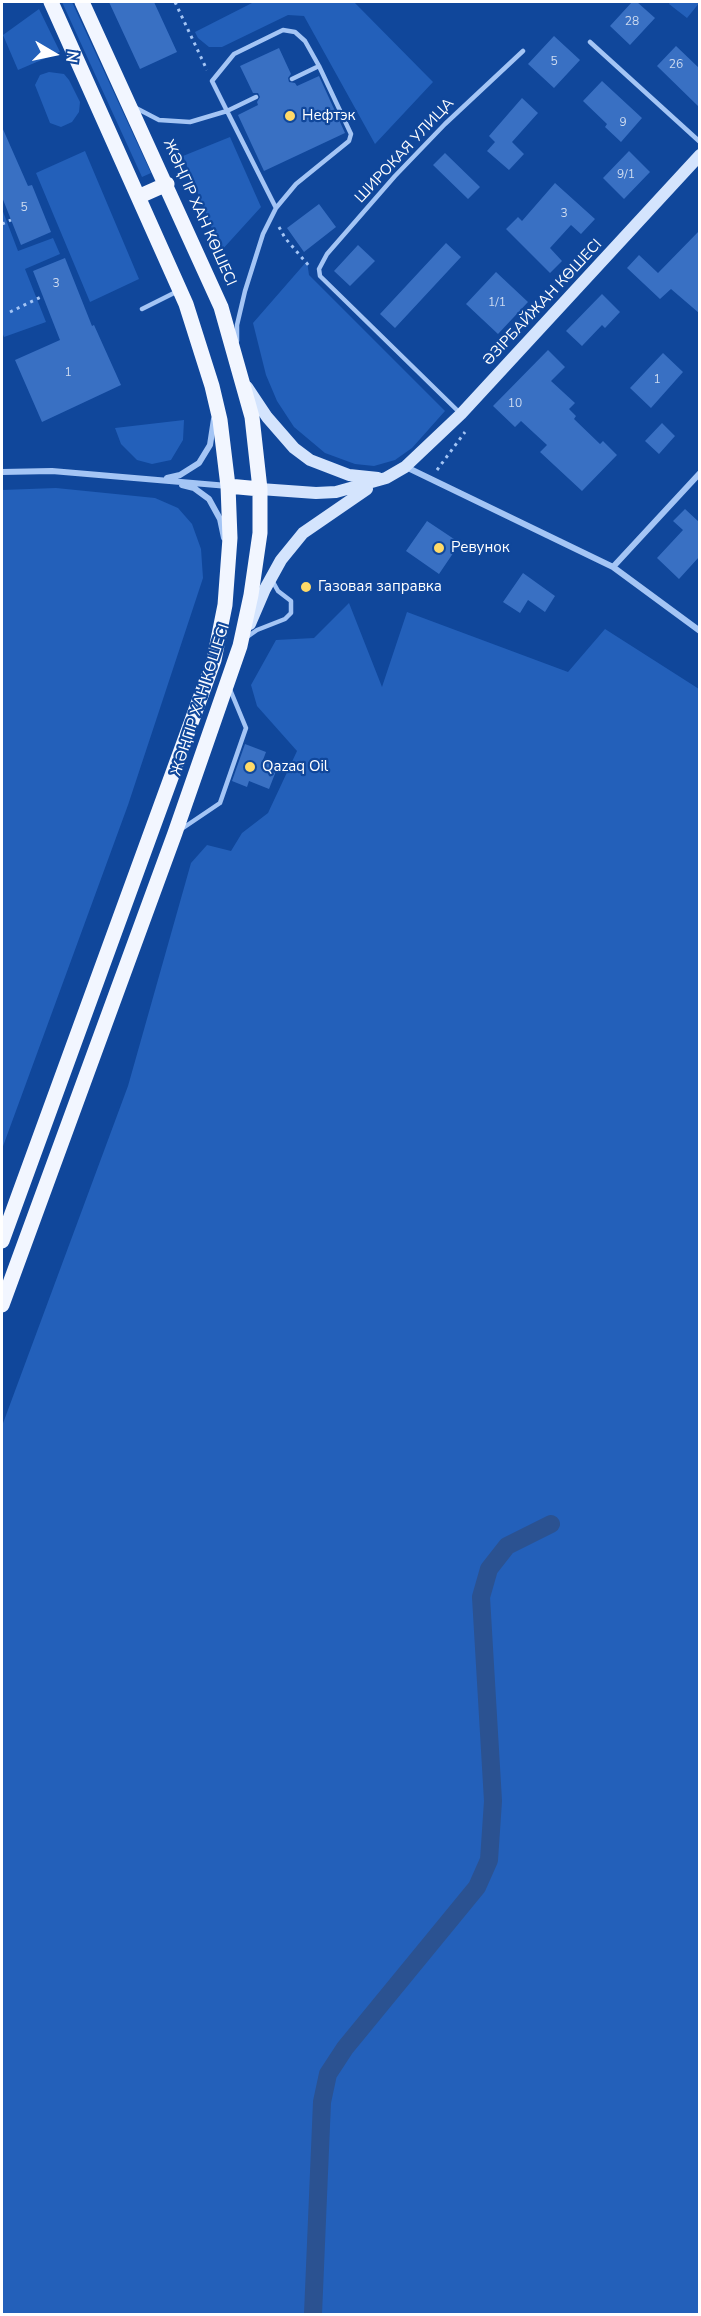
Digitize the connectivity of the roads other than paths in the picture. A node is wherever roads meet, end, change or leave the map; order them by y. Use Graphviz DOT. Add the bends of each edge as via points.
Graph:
graph roads {
  1 [pos="51,2"];
  2 [pos="82,2"];
  3 [pos="590,42"];
  4 [pos="523,51"];
  5 [pos="319,66"];
  6 [pos="292,79"];
  7 [pos="256,97"];
  8 [pos="129,103"];
  9 [pos="227,111"];
  10 [pos="699,142"];
  11 [pos="699,155"];
  12 [pos="167,184"];
  13 [pos="140,196"];
  14 [pos="276,208"];
  15 [pos="180,290"];
  16 [pos="142,309"];
  17 [pos="238,368"];
  18 [pos="212,386"];
  19 [pos="461,414"];
  20 [pos="405,467"];
  21 [pos="2,472"];
  22 [pos="699,473"];
  23 [pos="386,478"];
  24 [pos="161,480"];
  25 [pos="228,486"];
  26 [pos="260,489"];
  27 [pos="229,563"];
  28 [pos="613,567"];
  29 [pos="277,568"];
  30 [pos="699,631"];
  31 [pos="240,646"];
  32 [pos="227,681"];
  33 [pos="175,832"];
  34 [pos="2,1241"];
  35 [pos="2,1305"];
  1 -- 13 [label="main road, ЖӘҢГІР ХАН КӨШЕСІ"];
  2 -- 8 [label="main road, ЖӘҢГІР ХАН КӨШЕСІ"];
  3 -- 10 [label="lane"];
  4 -- 19 [label="lane, ШИРОКАЯ УЛИЦА" via="395,176 321,262 321,276"];
  5 -- 6 [label="lane"];
  5 -- 9 [label="lane" via="301,35 289,29 234,54 212,81"];
  5 -- 14 [label="lane" via="351,134 349,141 296,184"];
  7 -- 9 [label="lane"];
  8 -- 9 [label="lane" via="144,114 190,122"];
  8 -- 12 [label="main road, ЖӘҢГІР ХАН КӨШЕСІ"];
  9 -- 14 [label="lane"];
  11 -- 19 [label="main road, ӘЗІРБАЙЖАН КӨШЕСІ"];
  12 -- 13 [label="main road"];
  12 -- 17 [label="main road, ЖӘҢГІР ХАН КӨШЕСІ" via="221,307"];
  13 -- 15 [label="main road, ЖӘҢГІР ХАН КӨШЕСІ"];
  14 -- 17 [label="lane" via="263,234 245,291 237,325"];
  15 -- 16 [label="lane"];
  15 -- 18 [label="main road, ЖӘҢГІР ХАН КӨШЕСІ"];
  17 -- 23 [label="main road" via="267,417 310,460 348,475"];
  17 -- 26 [label="main road, ЖӘҢГІР ХАН КӨШЕСІ" via="252,417"];
  18 -- 24 [label="street" via="214,422 210,445 199,463 180,475"];
  18 -- 25 [label="main road, ЖӘҢГІР ХАН КӨШЕСІ"];
  19 -- 20 [label="main road, ӘЗІРБАЙЖАН КӨШЕСІ"];
  20 -- 23 [label="main road, ӘЗІРБАЙЖАН КӨШЕСІ"];
  20 -- 28 [label="street"];
  21 -- 24 [label="street" via="52,471"];
  22 -- 28 [label="street"];
  23 -- 26 [label="main road" via="336,492"];
  23 -- 29 [label="main road" via="303,533"];
  24 -- 25 [label="street"];
  24 -- 27 [label="street" via="194,488 209,499 220,519"];
  25 -- 26 [label="main road"];
  25 -- 27 [label="main road, ЖӘҢГІР ХАН КӨШЕСІ"];
  26 -- 31 [label="main road, ЖӘҢГІР ХАН КӨШЕСІ" via="260,533"];
  27 -- 34 [label="main road, ЖӘҢГІР ХАН КӨШЕСІ" via="214,660"];
  28 -- 30 [label="street"];
  29 -- 31 [label="main road"];
  29 -- 31 [label="lane" via="274,584 291,602 291,613 257,630"];
  31 -- 32 [label="main road, ЖӘҢГІР ХАН КӨШЕСІ"];
  32 -- 33 [label="main road, ЖӘҢГІР ХАН КӨШЕСІ"];
  32 -- 33 [label="lane" via="246,728 220,803"];
  33 -- 35 [label="main road, ЖӘҢГІР ХАН КӨШЕСІ"];
}
